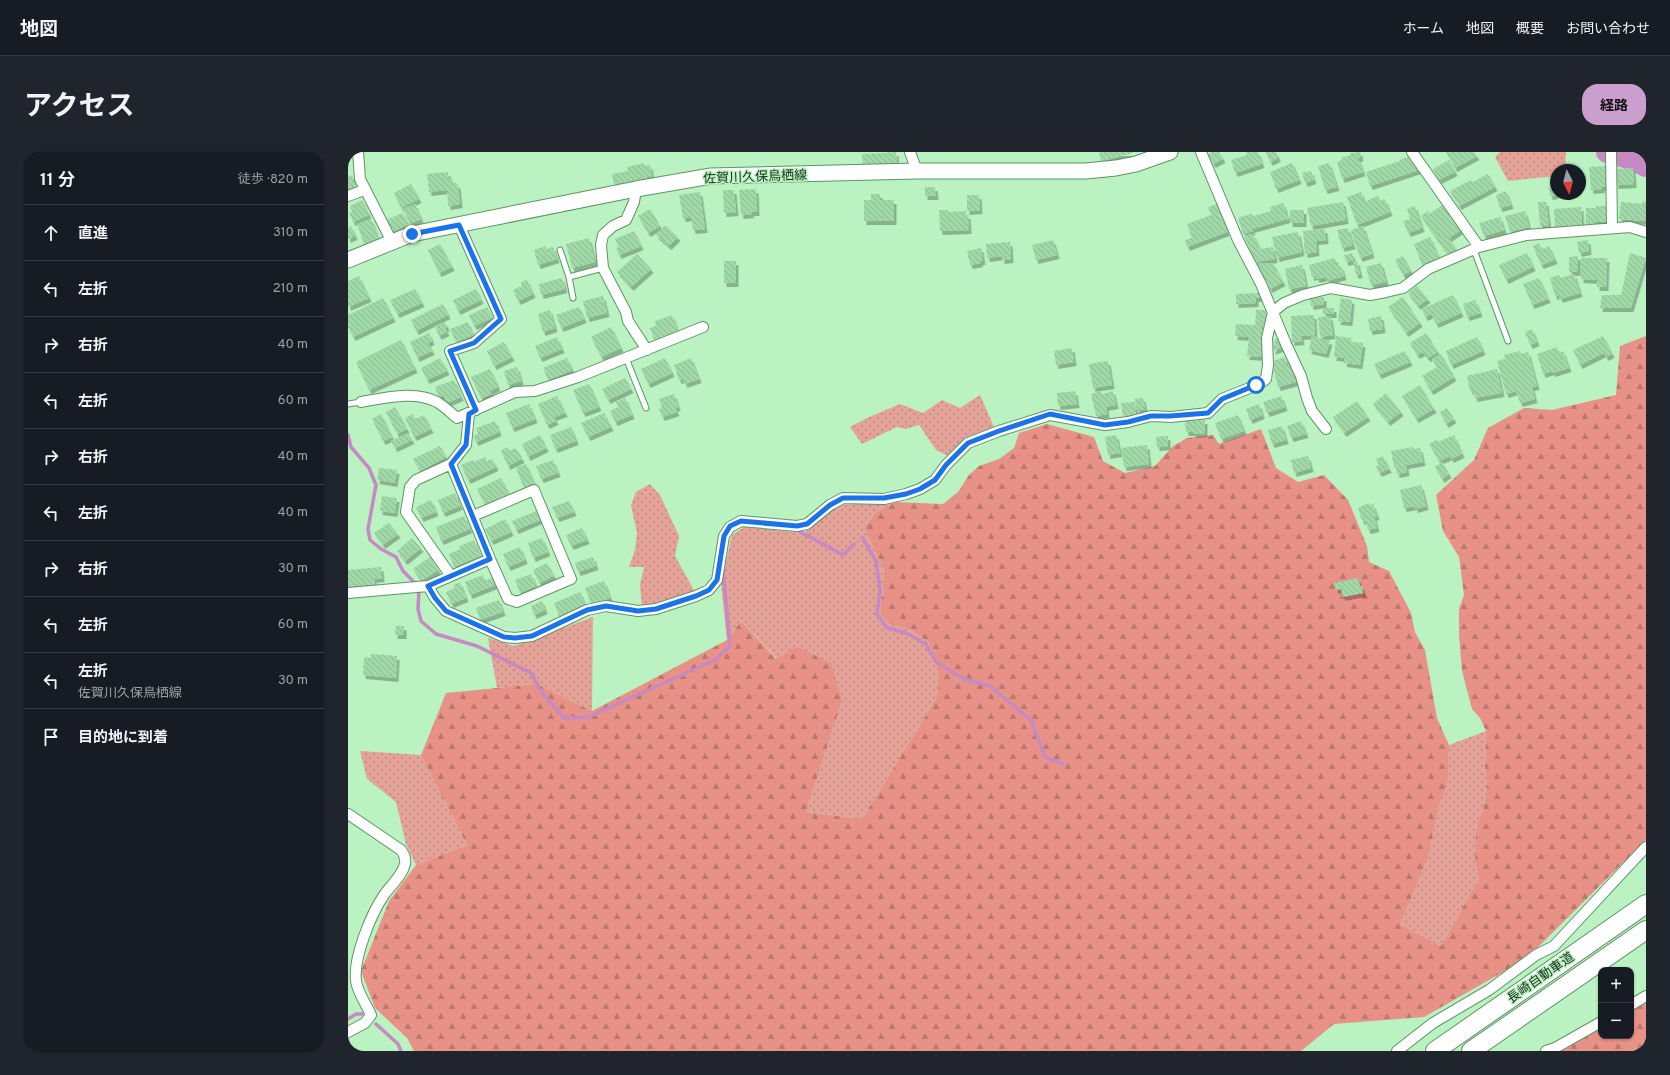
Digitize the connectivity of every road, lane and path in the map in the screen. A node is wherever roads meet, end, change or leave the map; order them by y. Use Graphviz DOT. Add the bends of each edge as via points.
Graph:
graph roads {
  1 [pos="358,152"];
  2 [pos="910,152"];
  3 [pos="1170,152"];
  4 [pos="1201,152"];
  5 [pos="1412,152"];
  6 [pos="1611,157"];
  7 [pos="359,164"];
  8 [pos="348,166"];
  9 [pos="917,171"];
  10 [pos="636,189"];
  11 [pos="364,190"];
  12 [pos="348,196"];
  13 [pos="459,225"];
  14 [pos="1612,228"];
  15 [pos="1646,232"];
  16 [pos="392,242"];
  17 [pos="1477,248"];
  18 [pos="560,250"];
  19 [pos="348,260"];
  20 [pos="603,268"];
  21 [pos="569,277"];
  22 [pos="573,298"];
  23 [pos="1273,312"];
  24 [pos="703,327"];
  25 [pos="1508,341"];
  26 [pos="647,350"];
  27 [pos="626,358"];
  28 [pos="361,402"];
  29 [pos="348,404"];
  30 [pos="646,408"];
  31 [pos="472,412"];
  32 [pos="1326,429"];
  33 [pos="451,464"];
  34 [pos="473,516"];
  35 [pos="490,559"];
  36 [pos="450,576"];
  37 [pos="428,586"];
  38 [pos="348,593"];
  39 [pos="348,814"];
  40 [pos="1646,847"];
  41 [pos="1646,904"];
  42 [pos="1646,930"];
  43 [pos="1646,996"];
  44 [pos="1633,1003"];
  45 [pos="1598,1024"];
  46 [pos="348,1032"];
  47 [pos="1397,1051"];
  48 [pos="1435,1051"];
  49 [pos="1471,1051"];
  50 [pos="1546,1051"];
  1 -- 7 [label="street"];
  2 -- 9 [label="street"];
  3 -- 9 [label="main road, 佐賀川久保鳥栖線" via="1136,164 1086,171"];
  4 -- 23 [label="street" via="1238,240"];
  5 -- 17 [label="street"];
  6 -- 14 [label="street"];
  7 -- 8 [label="street"];
  7 -- 11 [label="street"];
  9 -- 10 [label="main road, 佐賀川久保鳥栖線" via="711,176"];
  10 -- 13 [label="main road, 佐賀川久保鳥栖線"];
  10 -- 20 [label="street" via="634,202 626,220 613,226 603,235"];
  11 -- 12 [label="street"];
  11 -- 16 [label="street"];
  13 -- 16 [label="main road, 佐賀川久保鳥栖線" via="412,234"];
  13 -- 31 [label="street" via="501,319 474,343 450,351"];
  14 -- 15 [label="street" via="1630,227"];
  14 -- 17 [label="street" via="1526,235"];
  16 -- 19 [label="main road, 佐賀川久保鳥栖線"];
  17 -- 23 [label="street" via="1428,269 1403,288 1370,295 1331,288 1316,290 1284,303"];
  17 -- 25 [label="lane"];
  18 -- 21 [label="lane"];
  20 -- 21 [label="lane"];
  20 -- 26 [label="street" via="626,312 628,321"];
  21 -- 22 [label="lane"];
  23 -- 32 [label="street" via="1301,376 1312,411"];
  23 -- 37 [label="street" via="1267,338 1266,379 1222,399 1208,413 1151,416 1105,425 1050,414 968,443 935,480 906,494 884,498 843,498 807,524 797,526 741,521 730,526 724,536 717,580 709,590 678,602 638,611 606,606 587,610 532,636 515,638 504,637 446,611"];
  24 -- 26 [label="street"];
  26 -- 27 [label="street"];
  27 -- 30 [label="lane"];
  27 -- 31 [label="street" via="535,391 515,392"];
  28 -- 29 [label="lane"];
  28 -- 31 [label="street" via="399,396 420,396 438,402 457,418"];
  31 -- 33 [label="street" via="466,445"];
  33 -- 34 [label="street"];
  33 -- 36 [label="street" via="416,480 410,488 406,512"];
  34 -- 35 [label="street"];
  34 -- 35 [label="street" via="534,490 571,579 517,602 508,599"];
  35 -- 36 [label="street"];
  36 -- 37 [label="street"];
  37 -- 38 [label="street"];
  39 -- 46 [label="street" via="401,850 406,863 384,895 368,925 356,967 356,982 371,1015 365,1024"];
  40 -- 47 [label="street" via="1554,946 1536,955 1489,990 1433,1023"];
  41 -- 48 [label="highway, 長崎自動車道"];
  42 -- 49 [label="highway, 長崎自動車道"];
  43 -- 44 [label="street"];
  45 -- 50 [label="street"];
}
